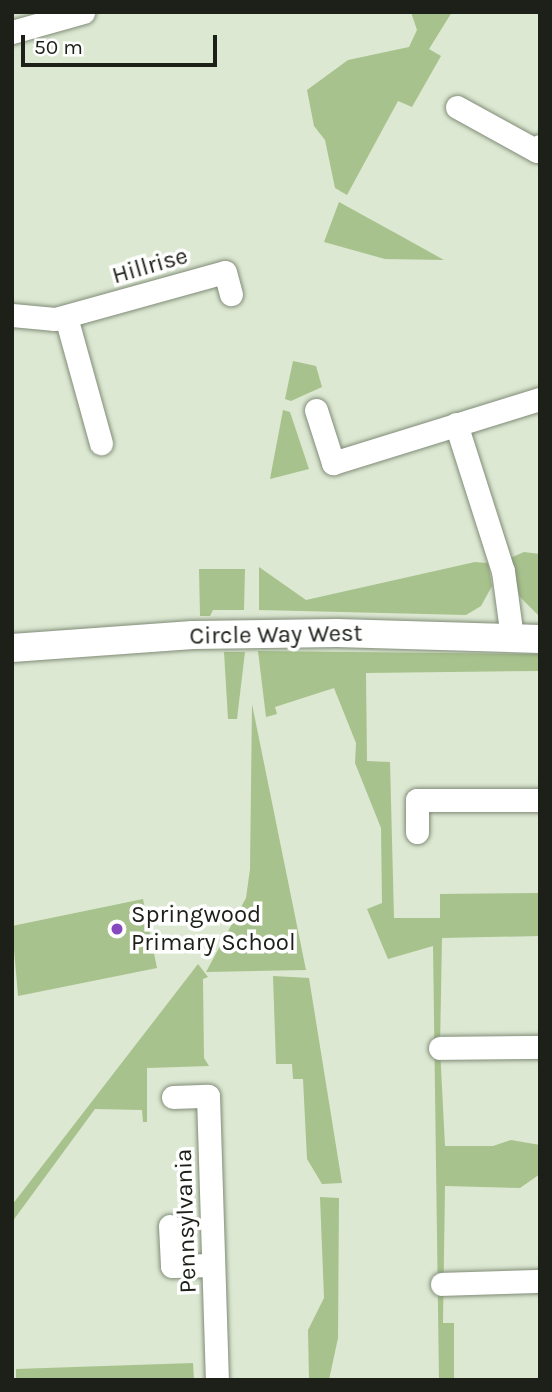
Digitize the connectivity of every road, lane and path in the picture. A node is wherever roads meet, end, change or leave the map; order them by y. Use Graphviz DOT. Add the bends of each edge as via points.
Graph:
graph roads {
  1 [pos="83,12"];
  2 [pos="12,32"];
  3 [pos="457,107"];
  4 [pos="540,146"];
  5 [pos="232,295"];
  6 [pos="12,315"];
  7 [pos="66,317"];
  8 [pos="540,399"];
  9 [pos="316,410"];
  10 [pos="456,424"];
  11 [pos="101,443"];
  12 [pos="526,638"];
  13 [pos="12,648"];
  14 [pos="540,800"];
  15 [pos="417,832"];
  16 [pos="540,1047"];
  17 [pos="440,1048"];
  18 [pos="173,1097"];
  19 [pos="170,1226"];
  20 [pos="213,1265"];
  21 [pos="540,1281"];
  22 [pos="442,1284"];
  23 [pos="217,1380"];
  1 -- 2 [label="street"];
  3 -- 4 [label="street" via="537,151"];
  5 -- 7 [label="street, Hillrise" via="225,272"];
  6 -- 7 [label="street, Hillrise" via="37,320"];
  7 -- 11 [label="street"];
  8 -- 10 [label="street"];
  9 -- 10 [label="street" via="333,463"];
  10 -- 12 [label="street"];
  12 -- 13 [label="street, Circle Way West" via="193,635"];
  14 -- 15 [label="street" via="417,800"];
  16 -- 17 [label="street"];
  18 -- 20 [label="street, Pennsylvania" via="208,1096"];
  19 -- 20 [label="street" via="172,1266"];
  20 -- 23 [label="street, Pennsylvania"];
  21 -- 22 [label="street"];
}
